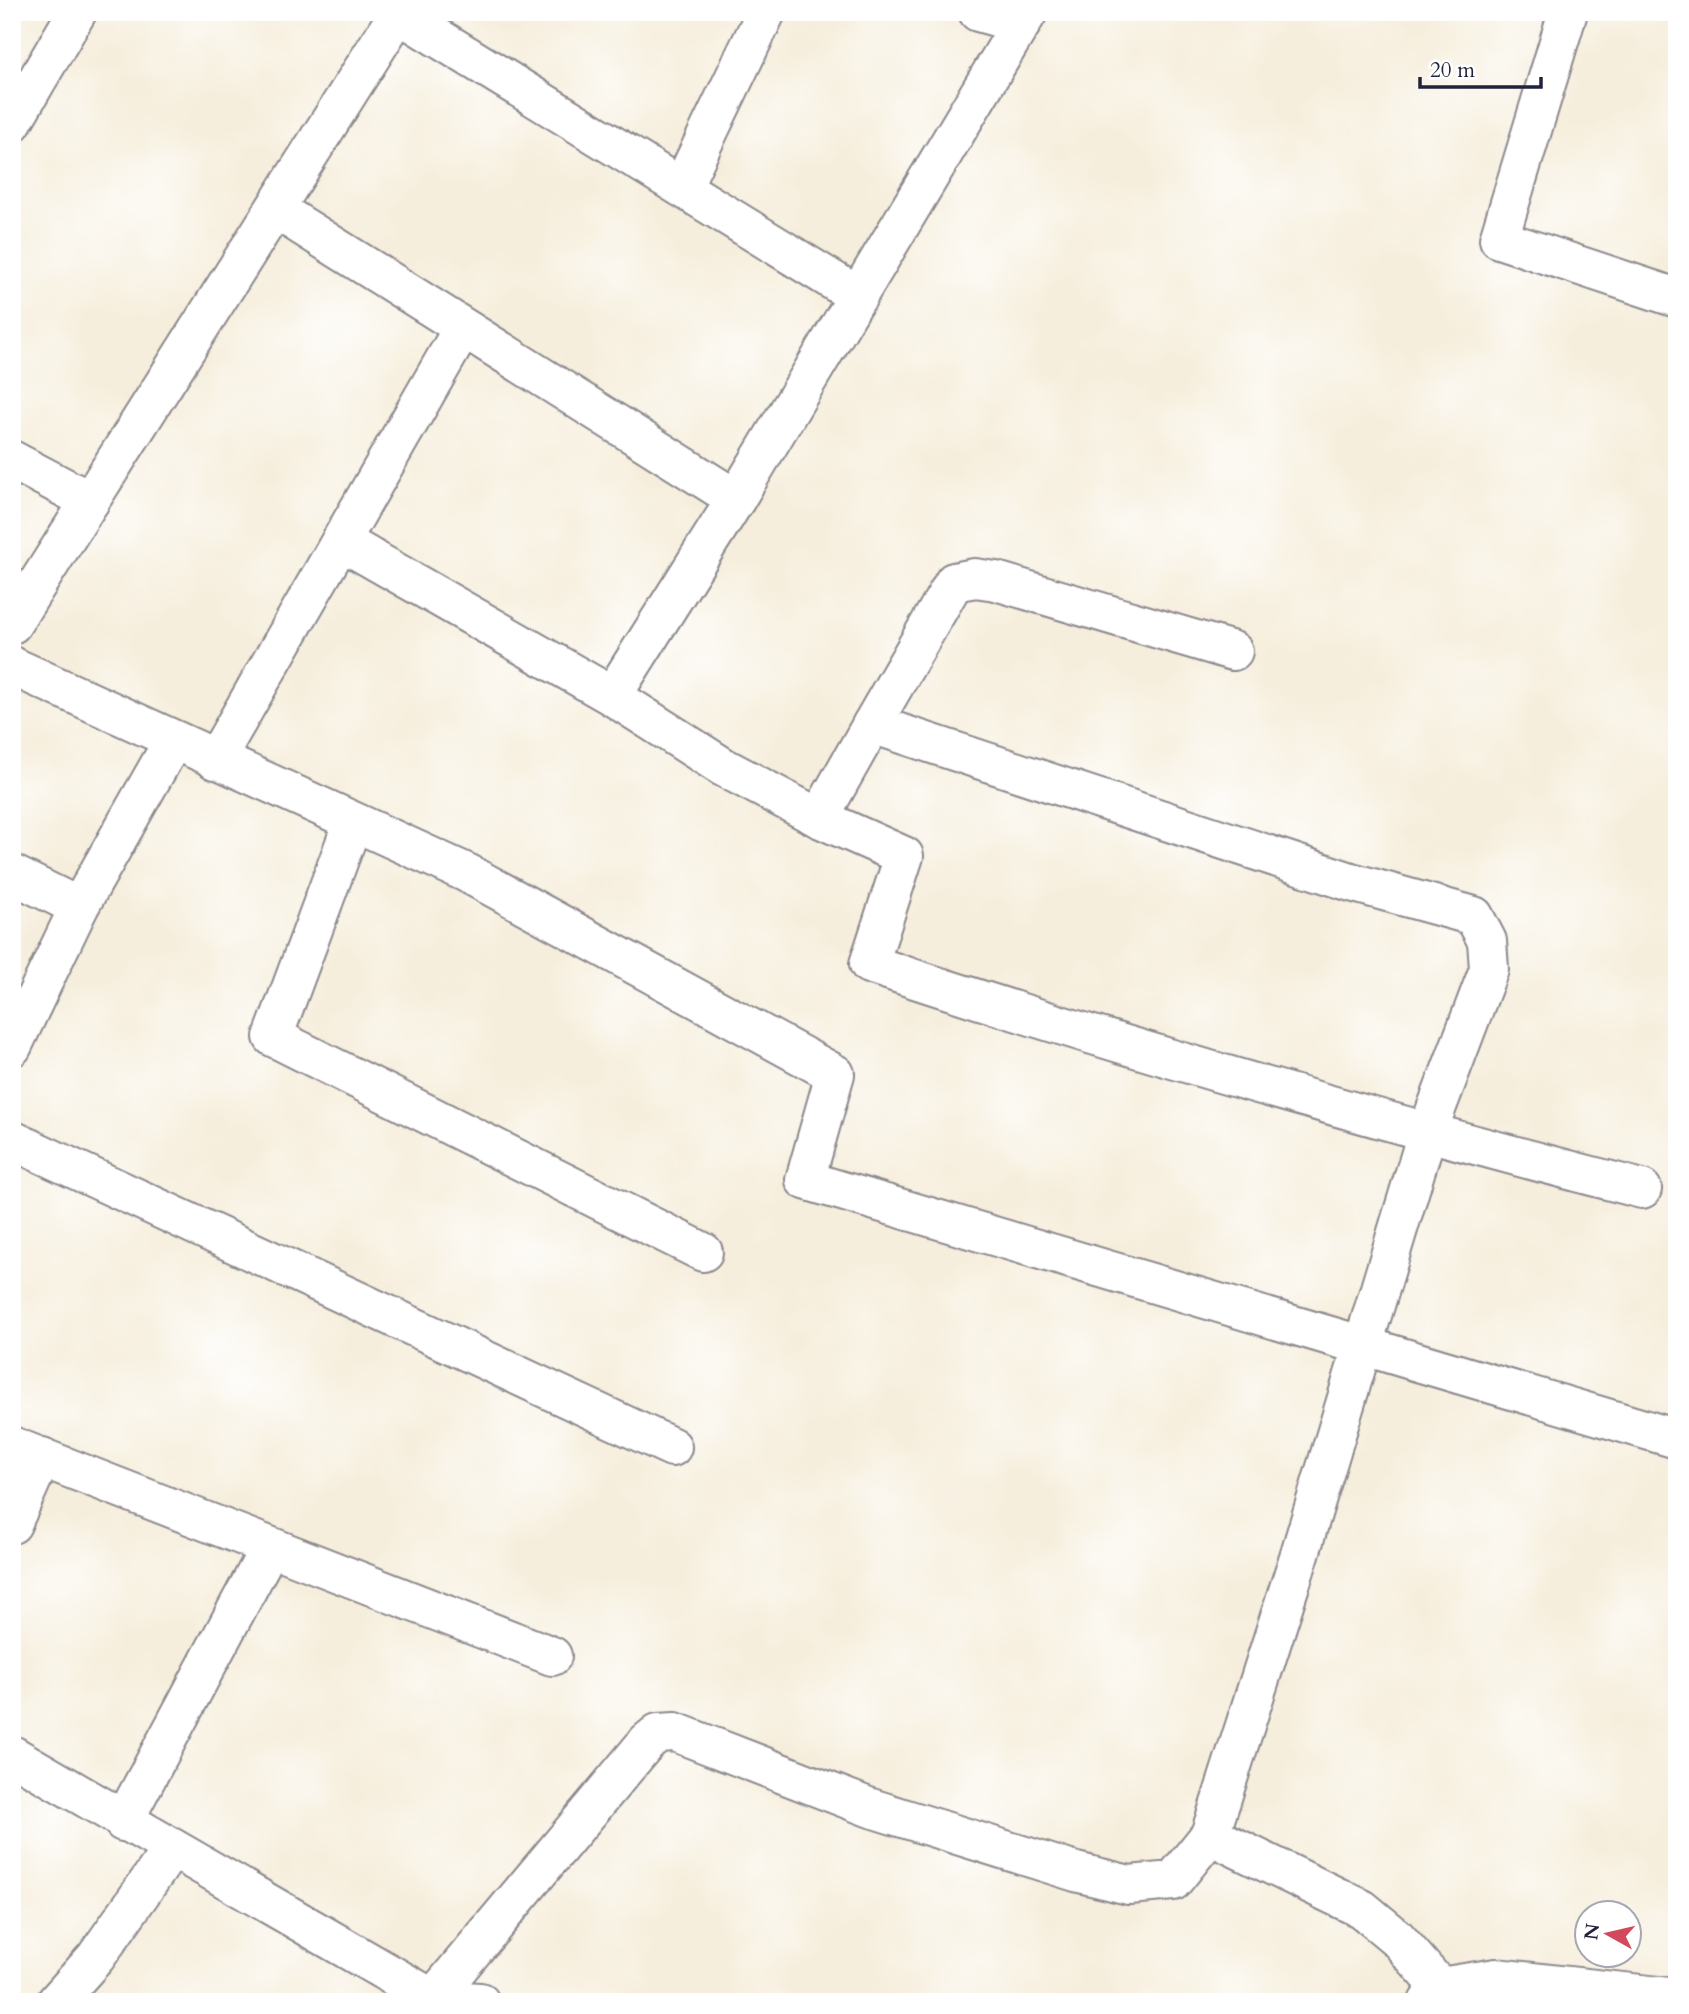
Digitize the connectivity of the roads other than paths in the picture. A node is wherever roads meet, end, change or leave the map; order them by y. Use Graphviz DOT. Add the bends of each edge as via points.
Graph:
graph roads {
  1 [pos="77,12"];
  2 [pos="766,12"];
  3 [pos="978,12"];
  4 [pos="1568,12"];
  5 [pos="397,13"];
  6 [pos="1025,18"];
  7 [pos="12,123"];
  8 [pos="682,187"];
  9 [pos="275,209"];
  10 [pos="858,296"];
  11 [pos="1677,298"];
  12 [pos="463,328"];
  13 [pos="12,460"];
  14 [pos="736,499"];
  15 [pos="90,501"];
  16 [pos="341,541"];
  17 [pos="12,624"];
  18 [pos="1233,651"];
  19 [pos="12,666"];
  20 [pos="612,696"];
  21 [pos="872,724"];
  22 [pos="173,741"];
  23 [pos="215,760"];
  24 [pos="818,818"];
  25 [pos="353,822"];
  26 [pos="12,874"];
  27 [pos="79,907"];
  28 [pos="12,1047"];
  29 [pos="1427,1133"];
  30 [pos="12,1140"];
  31 [pos="1642,1189"];
  32 [pos="703,1252"];
  33 [pos="1361,1347"];
  34 [pos="1677,1439"];
  35 [pos="672,1447"];
  36 [pos="27,1451"];
  37 [pos="12,1524"];
  38 [pos="270,1547"];
  39 [pos="552,1656"];
  40 [pos="12,1755"];
  41 [pos="123,1822"];
  42 [pos="1210,1835"];
  43 [pos="171,1850"];
  44 [pos="1434,1994"];
  45 [pos="1677,1998"];
  46 [pos="432,2000"];
  47 [pos="56,2002"];
  48 [pos="480,2002"];
  1 -- 7 [label="street"];
  2 -- 8 [label="street"];
  3 -- 6 [label="street"];
  4 -- 11 [label="street" via="1500,239"];
  5 -- 8 [label="street"];
  5 -- 9 [label="street"];
  6 -- 10 [label="street"];
  8 -- 10 [label="street"];
  9 -- 12 [label="street"];
  9 -- 15 [label="street"];
  10 -- 14 [label="street"];
  12 -- 14 [label="street"];
  12 -- 16 [label="street"];
  13 -- 15 [label="street"];
  14 -- 20 [label="street"];
  15 -- 17 [label="street"];
  16 -- 20 [label="street"];
  16 -- 23 [label="street"];
  18 -- 21 [label="street" via="996,581 954,582"];
  19 -- 22 [label="street"];
  20 -- 24 [label="street" via="723,767"];
  21 -- 24 [label="street"];
  21 -- 29 [label="street" via="1351,882 1474,916 1487,941 1489,969"];
  22 -- 23 [label="street"];
  22 -- 27 [label="street"];
  23 -- 25 [label="street"];
  24 -- 29 [label="street" via="904,856 869,964 1023,1015"];
  25 -- 32 [label="street" via="273,1037"];
  25 -- 33 [label="street" via="467,873 835,1074 806,1180"];
  26 -- 27 [label="street"];
  27 -- 28 [label="street"];
  29 -- 31 [label="street"];
  29 -- 33 [label="street"];
  30 -- 35 [label="street"];
  33 -- 34 [label="street"];
  33 -- 42 [label="street"];
  36 -- 37 [label="street"];
  36 -- 38 [label="street"];
  38 -- 39 [label="street"];
  38 -- 41 [label="street"];
  40 -- 41 [label="street"];
  41 -- 43 [label="street"];
  42 -- 44 [label="street" via="1362,1909 1397,1938"];
  42 -- 46 [label="street" via="1173,1881 1129,1885 872,1808 675,1732 658,1732"];
  43 -- 46 [label="street"];
  43 -- 47 [label="street" via="96,1956"];
  44 -- 45 [label="street" via="1496,1978"];
  46 -- 48 [label="street"];
}
